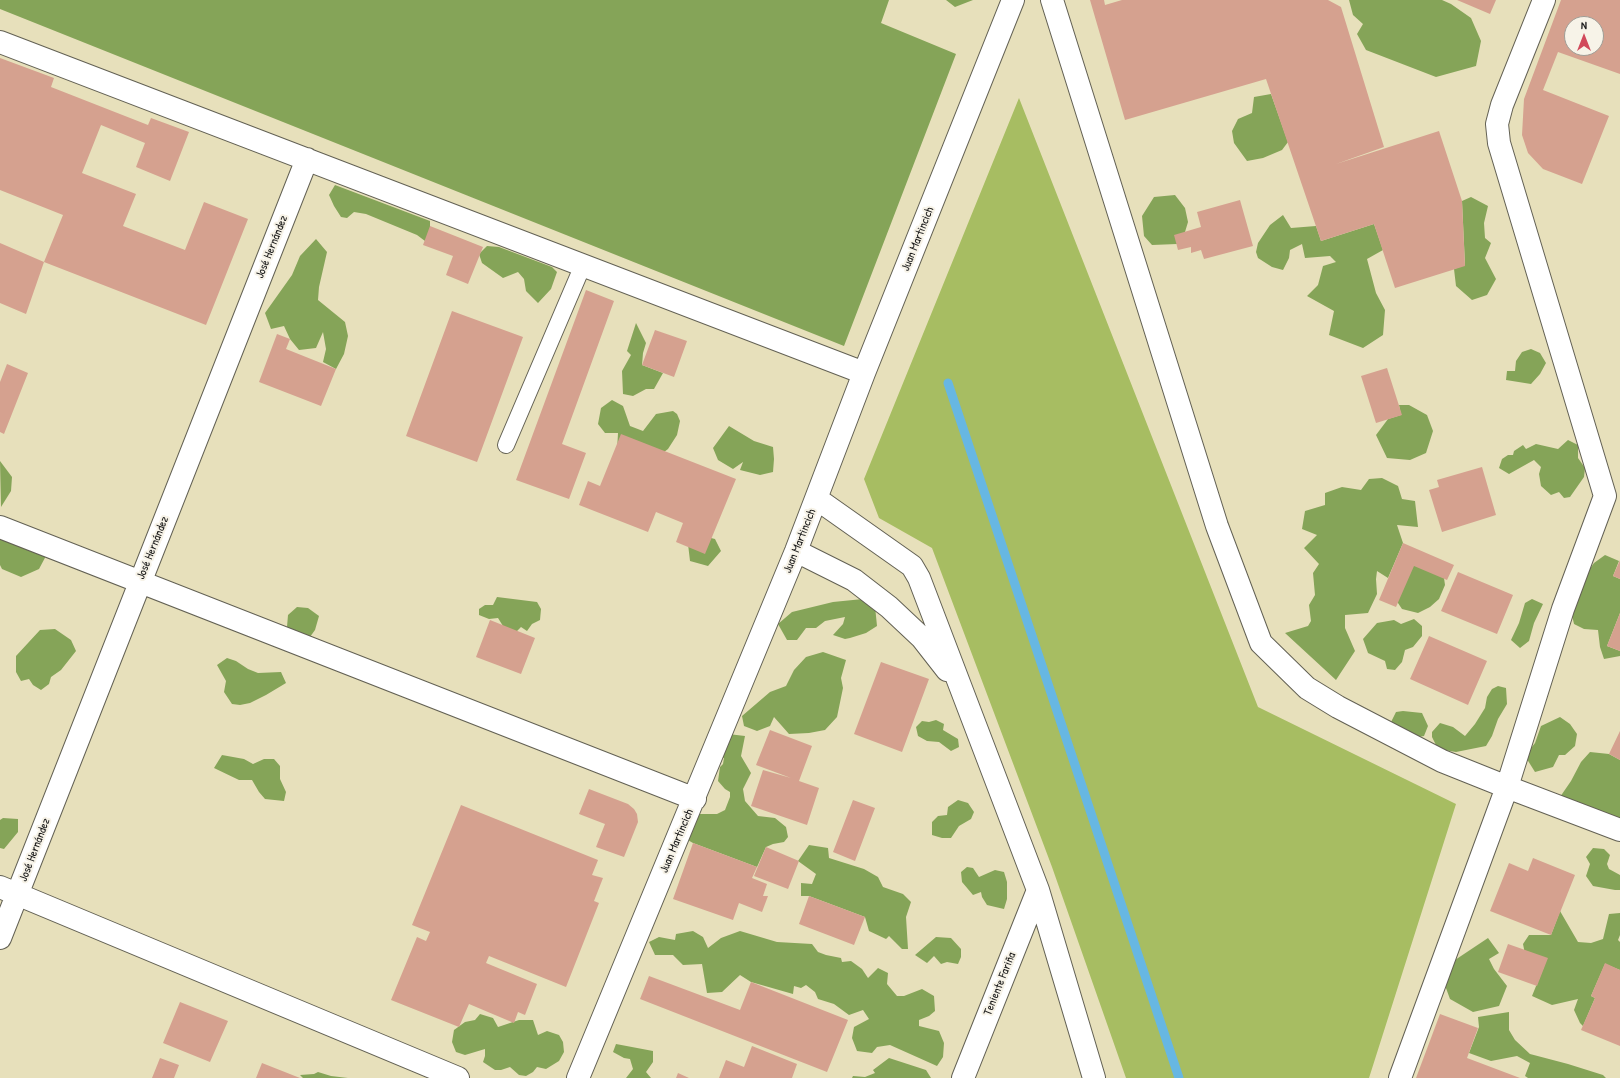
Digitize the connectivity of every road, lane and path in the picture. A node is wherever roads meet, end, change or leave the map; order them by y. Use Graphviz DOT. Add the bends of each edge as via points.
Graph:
graph roads {
  1 [pos="1013,0"];
  2 [pos="1052,0"];
  3 [pos="1544,0"];
  4 [pos="0,42"];
  5 [pos="307,159"];
  6 [pos="583,265"];
  7 [pos="864,374"];
  8 [pos="506,445"];
  9 [pos="817,498"];
  10 [pos="1612,499"];
  11 [pos="0,527"];
  12 [pos="796,551"];
  13 [pos="140,582"];
  14 [pos="962,690"];
  15 [pos="1507,787"];
  16 [pos="695,799"];
  17 [pos="1620,830"];
  18 [pos="1038,890"];
  19 [pos="9,891"];
  20 [pos="0,938"];
  21 [pos="458,1078"];
  22 [pos="578,1078"];
  23 [pos="963,1078"];
  24 [pos="1094,1078"];
  25 [pos="1400,1078"];
  1 -- 7 [label="street, Juan Martincich"];
  2 -- 15 [label="street" via="1217,526 1261,643 1307,688 1338,707 1442,761"];
  3 -- 10 [label="street" via="1502,105 1497,124 1500,143"];
  4 -- 5 [label="street"];
  5 -- 6 [label="street"];
  5 -- 13 [label="street, José Hernández"];
  6 -- 7 [label="street"];
  6 -- 8 [label="lane"];
  7 -- 9 [label="street, Juan Martincich"];
  9 -- 12 [label="street, Juan Martincich"];
  9 -- 14 [label="street" via="912,566 919,578"];
  10 -- 15 [label="street" via="1563,609"];
  11 -- 13 [label="street"];
  12 -- 14 [label="street" via="854,580 889,607 922,638"];
  12 -- 16 [label="street, Juan Martincich"];
  13 -- 16 [label="street"];
  13 -- 19 [label="street, José Hernández"];
  14 -- 18 [label="street"];
  15 -- 17 [label="street"];
  15 -- 25 [label="street"];
  16 -- 22 [label="street, Juan Martincich"];
  18 -- 23 [label="street, Teniente Fariña"];
  18 -- 24 [label="street"];
  19 -- 20 [label="street, José Hernández"];
  19 -- 21 [label="street"];
}
